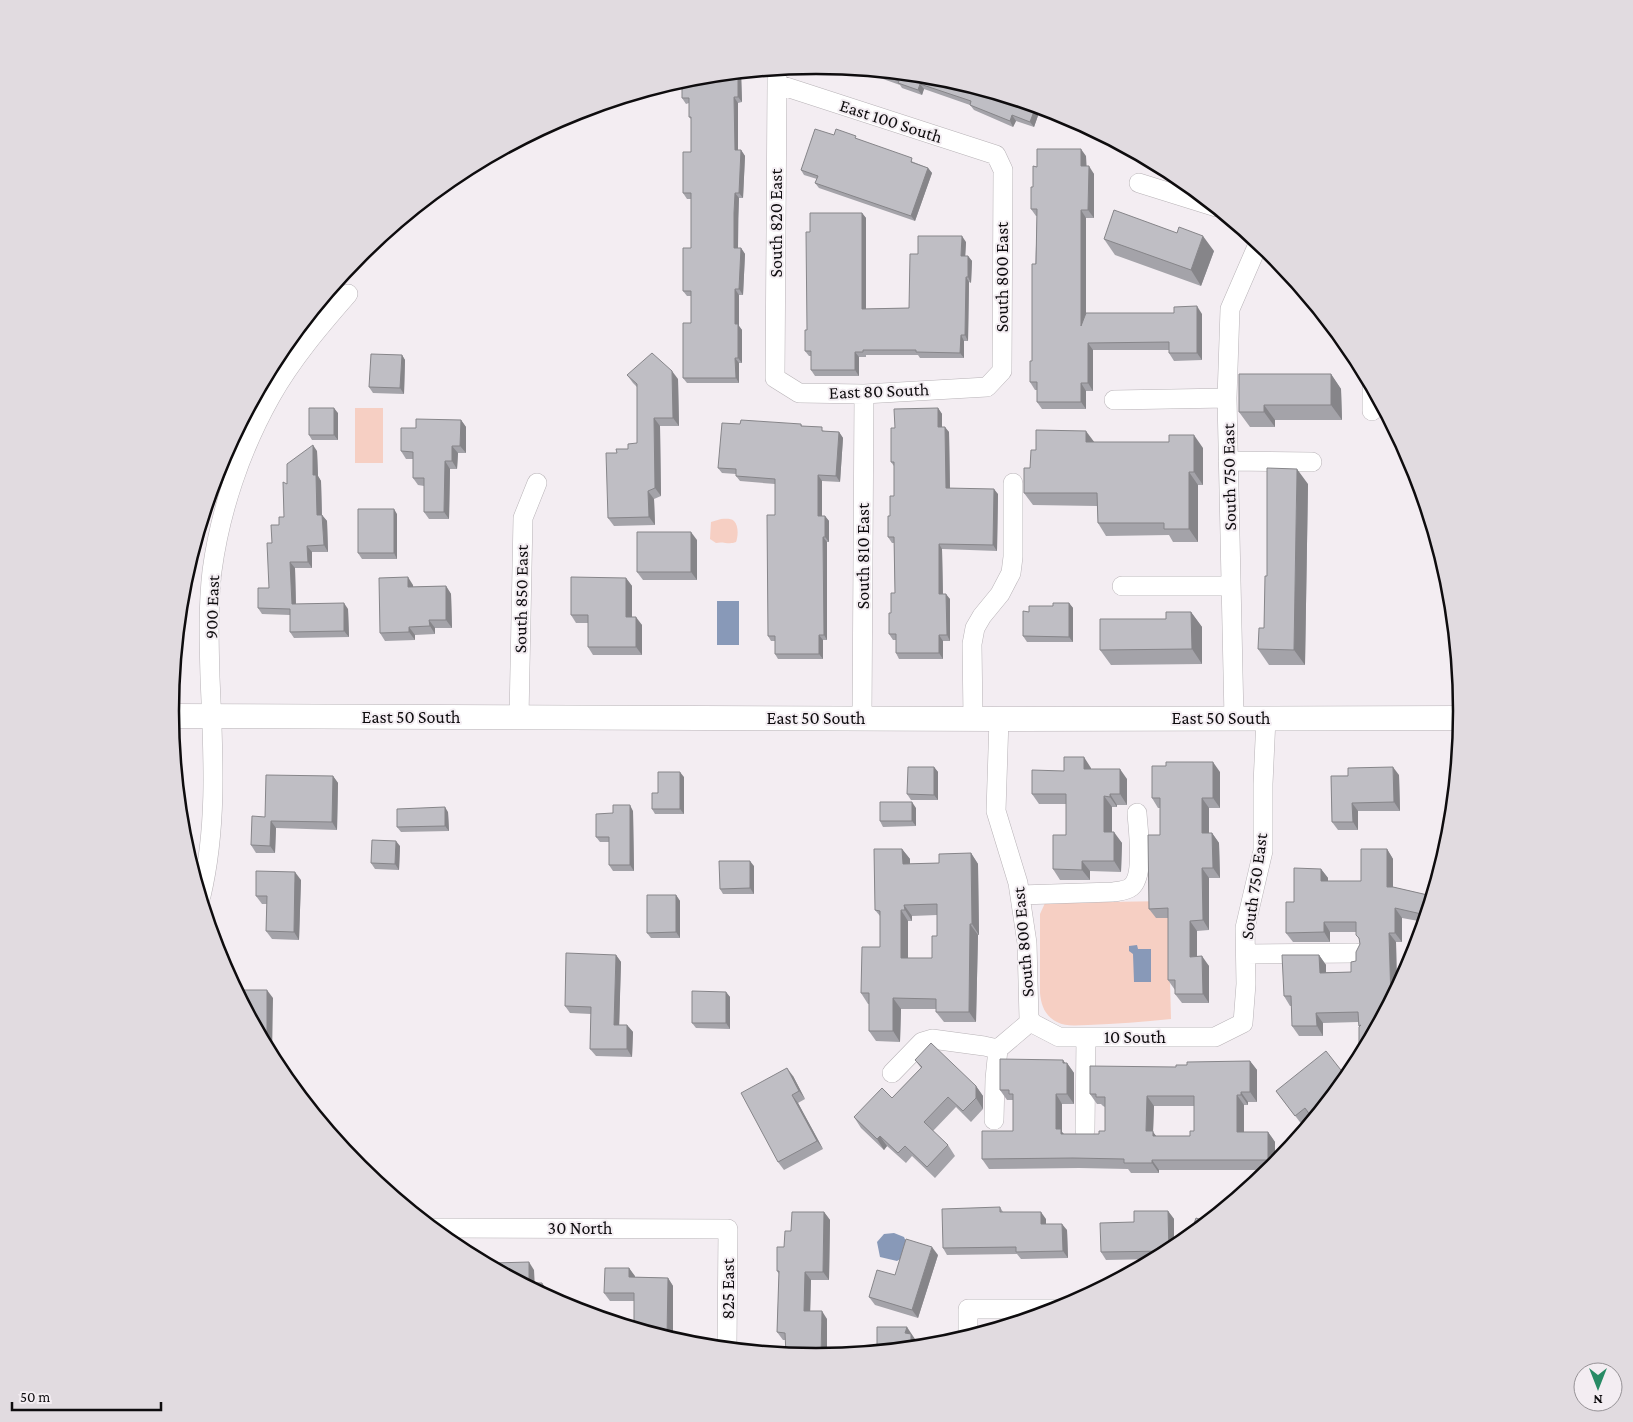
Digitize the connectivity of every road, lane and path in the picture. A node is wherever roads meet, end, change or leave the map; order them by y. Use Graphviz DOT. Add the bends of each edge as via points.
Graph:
graph roads {
  1 [pos="777,76"];
  2 [pos="1000,163"];
  3 [pos="1139,182"];
  4 [pos="1199,202"];
  5 [pos="1256,250"];
  6 [pos="348,294"];
  7 [pos="775,378"];
  8 [pos="987,387"];
  9 [pos="864,394"];
  10 [pos="1227,398"];
  11 [pos="1372,399"];
  12 [pos="1114,400"];
  13 [pos="1372,411"];
  14 [pos="249,423"];
  15 [pos="240,443"];
  16 [pos="1228,461"];
  17 [pos="1312,462"];
  18 [pos="537,483"];
  19 [pos="1013,483"];
  20 [pos="1122,586"];
  21 [pos="1231,586"];
  22 [pos="179,716"];
  23 [pos="212,716"];
  24 [pos="519,717"];
  25 [pos="862,718"];
  26 [pos="973,718"];
  27 [pos="1234,718"];
  28 [pos="1266,718"];
  29 [pos="1454,718"];
  30 [pos="999,719"];
  31 [pos="1137,813"];
  32 [pos="203,883"];
  33 [pos="1020,894"];
  34 [pos="1356,953"];
  35 [pos="1246,954"];
  36 [pos="1030,1020"];
  37 [pos="1243,1024"];
  38 [pos="1086,1037"];
  39 [pos="998,1049"];
  40 [pos="892,1073"];
  41 [pos="994,1120"];
  42 [pos="1085,1130"];
  43 [pos="446,1229"];
  44 [pos="728,1229"];
  45 [pos="1035,1309"];
  46 [pos="968,1330"];
  47 [pos="728,1342"];
  1 -- 2 [label="street, East 100 South" via="996,156"];
  1 -- 7 [label="street, South 820 East"];
  2 -- 8 [label="street, South 800 East" via="1003,170 1002,371"];
  3 -- 4 [label="street"];
  5 -- 10 [label="street, South 750 East" via="1230,309"];
  6 -- 14 [label="street, 900 East" via="314,333"];
  7 -- 9 [label="street, East 80 South" via="799,393"];
  8 -- 9 [label="street, East 80 South"];
  9 -- 25 [label="street, South 810 East"];
  10 -- 12 [label="street"];
  10 -- 16 [label="street, South 750 East"];
  11 -- 13 [label="street"];
  14 -- 15 [label="street, 900 East"];
  15 -- 23 [label="street, 900 East" via="212,572"];
  16 -- 17 [label="street"];
  16 -- 21 [label="street, South 750 East"];
  18 -- 24 [label="street, South 850 East" via="522,518"];
  19 -- 26 [label="street" via="1011,573 975,628 972,644"];
  20 -- 21 [label="street"];
  21 -- 27 [label="street, South 750 East"];
  22 -- 23 [label="main road, East 50 South"];
  23 -- 24 [label="main road, East 50 South"];
  23 -- 32 [label="street, 900 East" via="213,801"];
  24 -- 25 [label="main road, East 50 South"];
  25 -- 26 [label="main road, East 50 South"];
  26 -- 30 [label="main road, East 50 South"];
  27 -- 28 [label="main road, East 50 South"];
  27 -- 30 [label="main road, East 50 South"];
  28 -- 29 [label="main road, East 50 South"];
  28 -- 35 [label="street, South 750 East" via="1263,850 1245,928"];
  30 -- 33 [label="street, South 800 East" via="996,811"];
  31 -- 33 [label="street" via="1139,866 1132,886 1113,892"];
  33 -- 36 [label="street, South 800 East" via="1027,944"];
  34 -- 35 [label="street"];
  35 -- 37 [label="street, South 750 East"];
  36 -- 38 [label="street, 10 South" via="1059,1037"];
  36 -- 39 [label="street"];
  37 -- 38 [label="street, 10 South" via="1216,1037"];
  38 -- 42 [label="street"];
  39 -- 40 [label="street" via="932,1039 922,1042"];
  39 -- 41 [label="street"];
  43 -- 44 [label="street, 30 North"];
  44 -- 47 [label="street, 825 East"];
  45 -- 46 [label="street" via="968,1309"];
}
